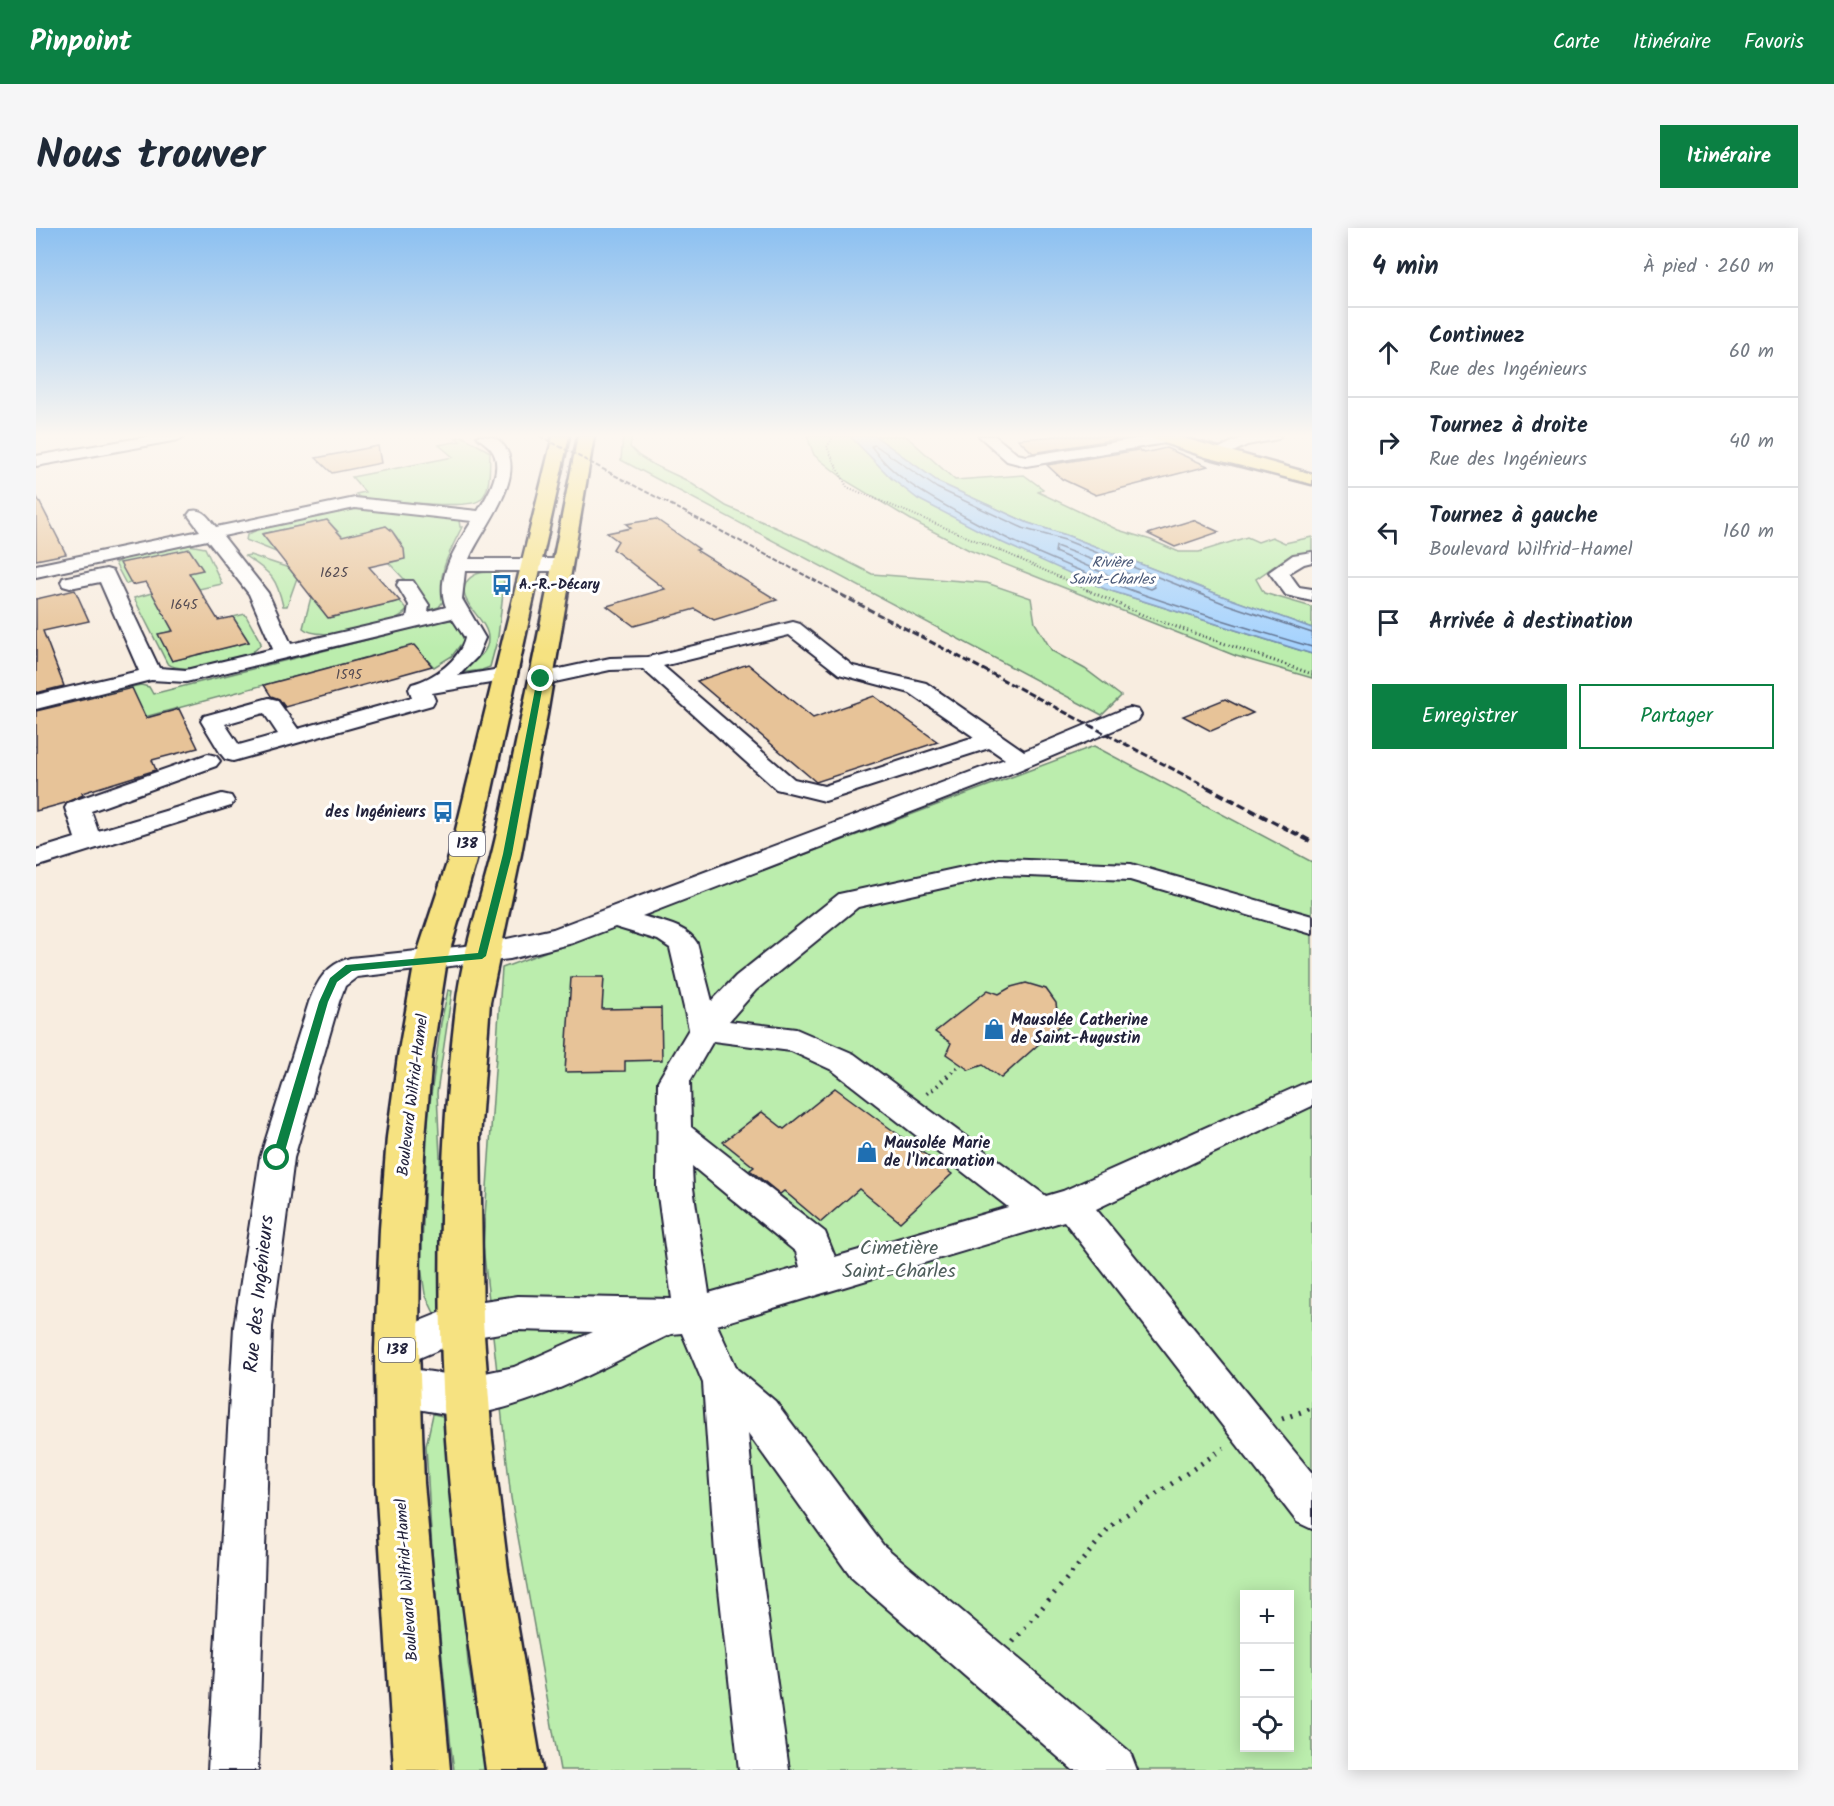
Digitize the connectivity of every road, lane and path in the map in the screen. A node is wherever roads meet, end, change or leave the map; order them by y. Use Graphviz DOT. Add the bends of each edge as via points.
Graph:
graph roads {
  1 [pos="276,508"];
  2 [pos="326,508"];
  3 [pos="423,508"];
  4 [pos="489,508"];
  5 [pos="544,508"];
  6 [pos="572,508"];
  7 [pos="897,508"];
  8 [pos="321,510"];
  9 [pos="197,515"];
  10 [pos="484,517"];
  11 [pos="285,518"];
  12 [pos="212,534"];
  13 [pos="90,540"];
  14 [pos="1312,557"];
  15 [pos="458,565"];
  16 [pos="530,565"];
  17 [pos="103,566"];
  18 [pos="561,566"];
  19 [pos="36,571"];
  20 [pos="406,585"];
  21 [pos="36,590"];
  22 [pos="1312,595"];
  23 [pos="459,610"];
  24 [pos="416,621"];
  25 [pos="285,652"];
  26 [pos="648,663"];
  27 [pos="151,674"];
  28 [pos="506,674"];
  29 [pos="1312,674"];
  30 [pos="541,679"];
  31 [pos="426,688"];
  32 [pos="36,702"];
  33 [pos="1130,715"];
  34 [pos="292,737"];
  35 [pos="992,739"];
  36 [pos="222,757"];
  37 [pos="1022,759"];
  38 [pos="222,801"];
  39 [pos="89,842"];
  40 [pos="36,859"];
  41 [pos="614,917"];
  42 [pos="1312,925"];
  43 [pos="482,956"];
  44 [pos="431,960"];
  45 [pos="704,1029"];
  46 [pos="958,1067"];
  47 [pos="1310,1096"];
  48 [pos="908,1111"];
  49 [pos="674,1132"];
  50 [pos="1057,1208"];
  51 [pos="822,1277"];
  52 [pos="681,1316"];
  53 [pos="462,1322"];
  54 [pos="398,1368"];
  55 [pos="723,1383"];
  56 [pos="466,1396"];
  57 [pos="1312,1408"];
  58 [pos="1250,1430"];
  59 [pos="1312,1507"];
  60 [pos="991,1667"];
  61 [pos="233,1770"];
  62 [pos="422,1770"];
  63 [pos="513,1770"];
  64 [pos="764,1770"];
  65 [pos="1112,1770"];
  1 -- 11 [label="street"];
  2 -- 8 [label="street"];
  3 -- 10 [label="street"];
  4 -- 10 [label="street"];
  5 -- 16 [label="main road, Boulevard Wilfrid-Hamel / 138"];
  6 -- 18 [label="main road, 138"];
  7 -- 29 [label="path" via="1145,616"];
  8 -- 11 [label="street"];
  9 -- 12 [label="street"];
  10 -- 15 [label="street"];
  11 -- 12 [label="street" via="247,519"];
  12 -- 17 [label="street" via="171,535 142,541"];
  12 -- 25 [label="street" via="258,593"];
  13 -- 17 [label="street"];
  14 -- 22 [label="street" via="1299,559 1278,572 1293,591"];
  15 -- 16 [label="street"];
  15 -- 23 [label="street" via="452,591"];
  16 -- 18 [label="street"];
  16 -- 28 [label="main road, Boulevard Wilfrid-Hamel / 138"];
  17 -- 19 [label="street"];
  17 -- 21 [label="street"];
  17 -- 27 [label="street"];
  18 -- 30 [label="main road, 138"];
  20 -- 24 [label="street" via="419,605"];
  23 -- 24 [label="street"];
  23 -- 31 [label="street" via="475,644 467,656"];
  24 -- 25 [label="street"];
  25 -- 27 [label="street" via="186,676"];
  26 -- 30 [label="street" via="610,664"];
  26 -- 35 [label="street" via="793,628 846,670 918,688"];
  26 -- 35 [label="street" via="785,783 825,794"];
  27 -- 32 [label="street"];
  28 -- 31 [label="street"];
  28 -- 44 [label="main road, Boulevard Wilfrid-Hamel / 138" via="464,854"];
  30 -- 43 [label="main road, 138" via="507,854"];
  31 -- 34 [label="street" via="424,700"];
  33 -- 37 [label="street, Rue des Ingénieurs"];
  34 -- 36 [label="street"];
  34 -- 36 [label="street" via="269,705 212,721"];
  35 -- 37 [label="street"];
  36 -- 39 [label="street" via="77,808"];
  37 -- 41 [label="street, Rue des Ingénieurs"];
  38 -- 39 [label="street"];
  39 -- 40 [label="street"];
  41 -- 43 [label="street, Rue des Ingénieurs" via="529,947"];
  41 -- 45 [label="street" via="668,933 683,943"];
  42 -- 45 [label="street" via="1131,872 1000,867 849,900 746,983"];
  43 -- 44 [label="street, Rue des Ingénieurs"];
  43 -- 53 [label="main road, 138" via="473,1002 461,1138"];
  44 -- 54 [label="main road, Boulevard Wilfrid-Hamel / 138" via="406,1137"];
  44 -- 61 [label="street, Rue des Ingénieurs" via="350,968 333,980 277,1158 253,1327"];
  45 -- 48 [label="street" via="796,1040 843,1062"];
  45 -- 49 [label="street" via="674,1081"];
  46 -- 48 [label="path"];
  47 -- 50 [label="street"];
  48 -- 50 [label="street"];
  49 -- 51 [label="street" via="813,1243"];
  49 -- 52 [label="street"];
  50 -- 51 [label="street"];
  50 -- 58 [label="street"];
  51 -- 52 [label="street"];
  52 -- 53 [label="street" via="518,1313"];
  52 -- 55 [label="street"];
  52 -- 56 [label="street" via="517,1386"];
  53 -- 54 [label="street"];
  53 -- 56 [label="main road, 138"];
  54 -- 56 [label="street"];
  54 -- 62 [label="main road, Boulevard Wilfrid-Hamel / 138" via="400,1483"];
  55 -- 60 [label="street" via="760,1415 867,1561"];
  55 -- 64 [label="street" via="737,1553"];
  56 -- 63 [label="main road, 138" via="483,1570"];
  57 -- 58 [label="path"];
  58 -- 59 [label="street"];
  58 -- 60 [label="path" via="1114,1523"];
  60 -- 65 [label="street"];
}
